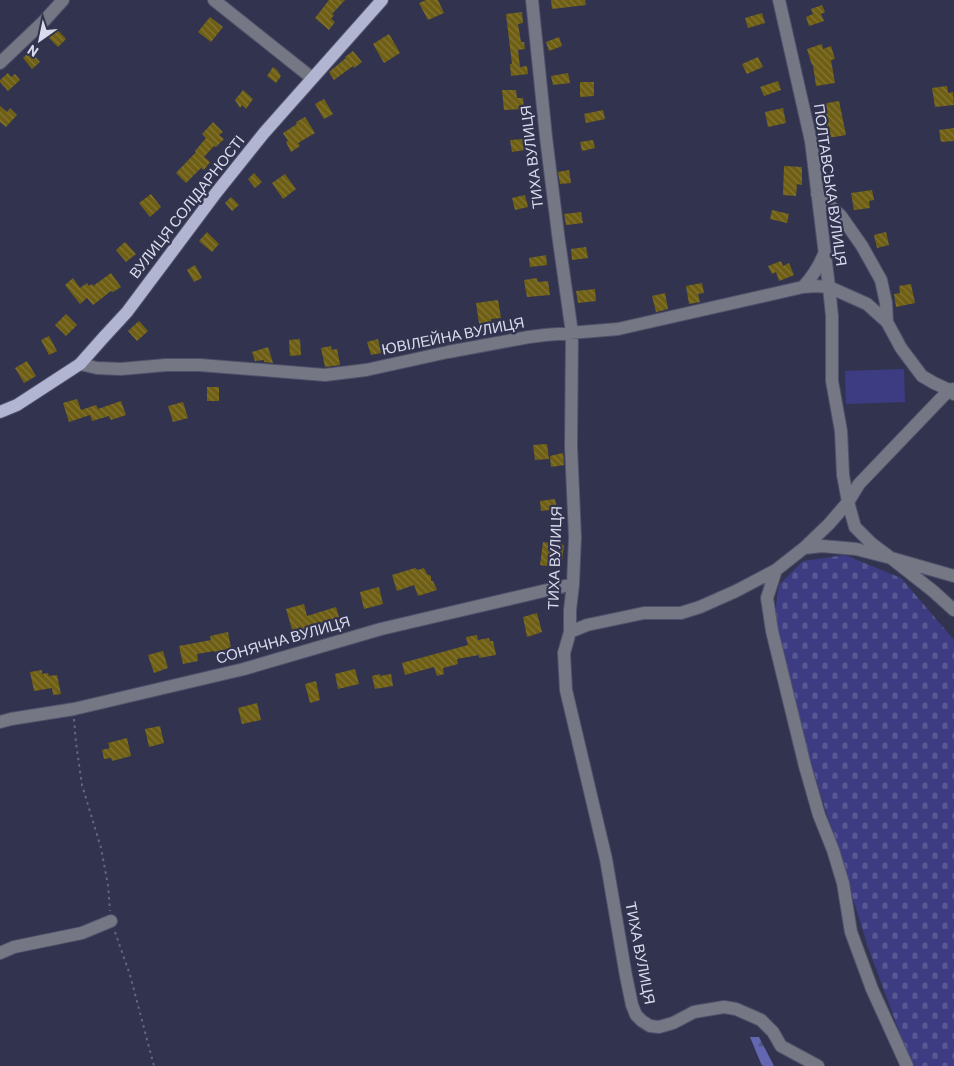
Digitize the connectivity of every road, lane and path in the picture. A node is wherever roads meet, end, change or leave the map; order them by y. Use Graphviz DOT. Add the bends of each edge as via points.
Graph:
graph roads {
  1 [pos="63,0"];
  2 [pos="214,0"];
  3 [pos="382,0"];
  4 [pos="532,0"];
  5 [pos="779,0"];
  6 [pos="0,63"];
  7 [pos="312,78"];
  8 [pos="817,194"];
  9 [pos="824,251"];
  10 [pos="829,287"];
  11 [pos="803,288"];
  12 [pos="884,295"];
  13 [pos="866,304"];
  14 [pos="887,322"];
  15 [pos="572,333"];
  16 [pos="80,364"];
  17 [pos="952,391"];
  18 [pos="0,412"];
  19 [pos="848,502"];
  20 [pos="804,548"];
  21 [pos="891,558"];
  22 [pos="776,570"];
  23 [pos="954,571"];
  24 [pos="941,572"];
  25 [pos="954,576"];
  26 [pos="573,584"];
  27 [pos="954,610"];
  28 [pos="570,632"];
  29 [pos="74,709"];
  30 [pos="0,722"];
  31 [pos="111,921"];
  32 [pos="0,953"];
  33 [pos="154,1066"];
  34 [pos="818,1066"];
  35 [pos="907,1066"];
  1 -- 6 [label="street"];
  2 -- 7 [label="street"];
  3 -- 7 [label="main road, ВУЛИЦЯ СОЛІДАРНОСТІ"];
  4 -- 15 [label="street, ТИХА ВУЛИЦЯ"];
  5 -- 8 [label="street, ПОЛТАВСЬКА ВУЛИЦЯ" via="811,141"];
  7 -- 16 [label="main road, ВУЛИЦЯ СОЛІДАРНОСТІ" via="216,193 127,312"];
  8 -- 9 [label="street, ПОЛТАВСЬКА ВУЛИЦЯ"];
  8 -- 12 [label="street" via="842,216 862,246 881,280"];
  9 -- 10 [label="street, ПОЛТАВСЬКА ВУЛИЦЯ"];
  9 -- 11 [label="street" via="820,264"];
  10 -- 11 [label="street, ЮВІЛЕЙНА ВУЛИЦЯ"];
  10 -- 13 [label="street"];
  10 -- 19 [label="street, ПОЛТАВСЬКА ВУЛИЦЯ" via="832,380"];
  11 -- 15 [label="street, ЮВІЛЕЙНА ВУЛИЦЯ" via="618,329"];
  12 -- 13 [label="street" via="877,305"];
  12 -- 14 [label="street"];
  13 -- 14 [label="street"];
  14 -- 17 [label="street" via="922,376"];
  15 -- 16 [label="street, ЮВІЛЕЙНА ВУЛИЦЯ" via="529,337 326,375 200,365 121,369"];
  15 -- 26 [label="street, ТИХА ВУЛИЦЯ"];
  16 -- 18 [label="main road, ВУЛИЦЯ СОЛІДАРНОСТІ" via="17,405"];
  17 -- 19 [label="street" via="859,484"];
  19 -- 20 [label="street"];
  19 -- 21 [label="street, ПОЛТАВСЬКА ВУЛИЦЯ" via="855,527"];
  20 -- 21 [label="street" via="856,549"];
  20 -- 22 [label="street"];
  21 -- 24 [label="street"];
  21 -- 27 [label="street, ПОЛТАВСЬКА ВУЛИЦЯ"];
  22 -- 28 [label="street" via="736,591 681,613 644,612"];
  22 -- 35 [label="street" via="767,598 769,614 805,766 843,883 851,932 872,989"];
  23 -- 24 [label="street"];
  24 -- 25 [label="street"];
  26 -- 28 [label="street, ТИХА ВУЛИЦЯ"];
  26 -- 29 [label="street, СОНЯЧНА ВУЛИЦЯ" via="381,629 244,670"];
  28 -- 34 [label="street, ТИХА ВУЛИЦЯ" via="564,653 566,690 606,859 636,1015 650,1026 659,1027 694,1012 724,1007 736,1009 761,1020 781,1046"];
  29 -- 30 [label="street, СОНЯЧНА ВУЛИЦЯ"];
  29 -- 31 [label="path" via="82,785 101,848"];
  31 -- 32 [label="street" via="82,933"];
  31 -- 33 [label="path" via="130,976"];
}
